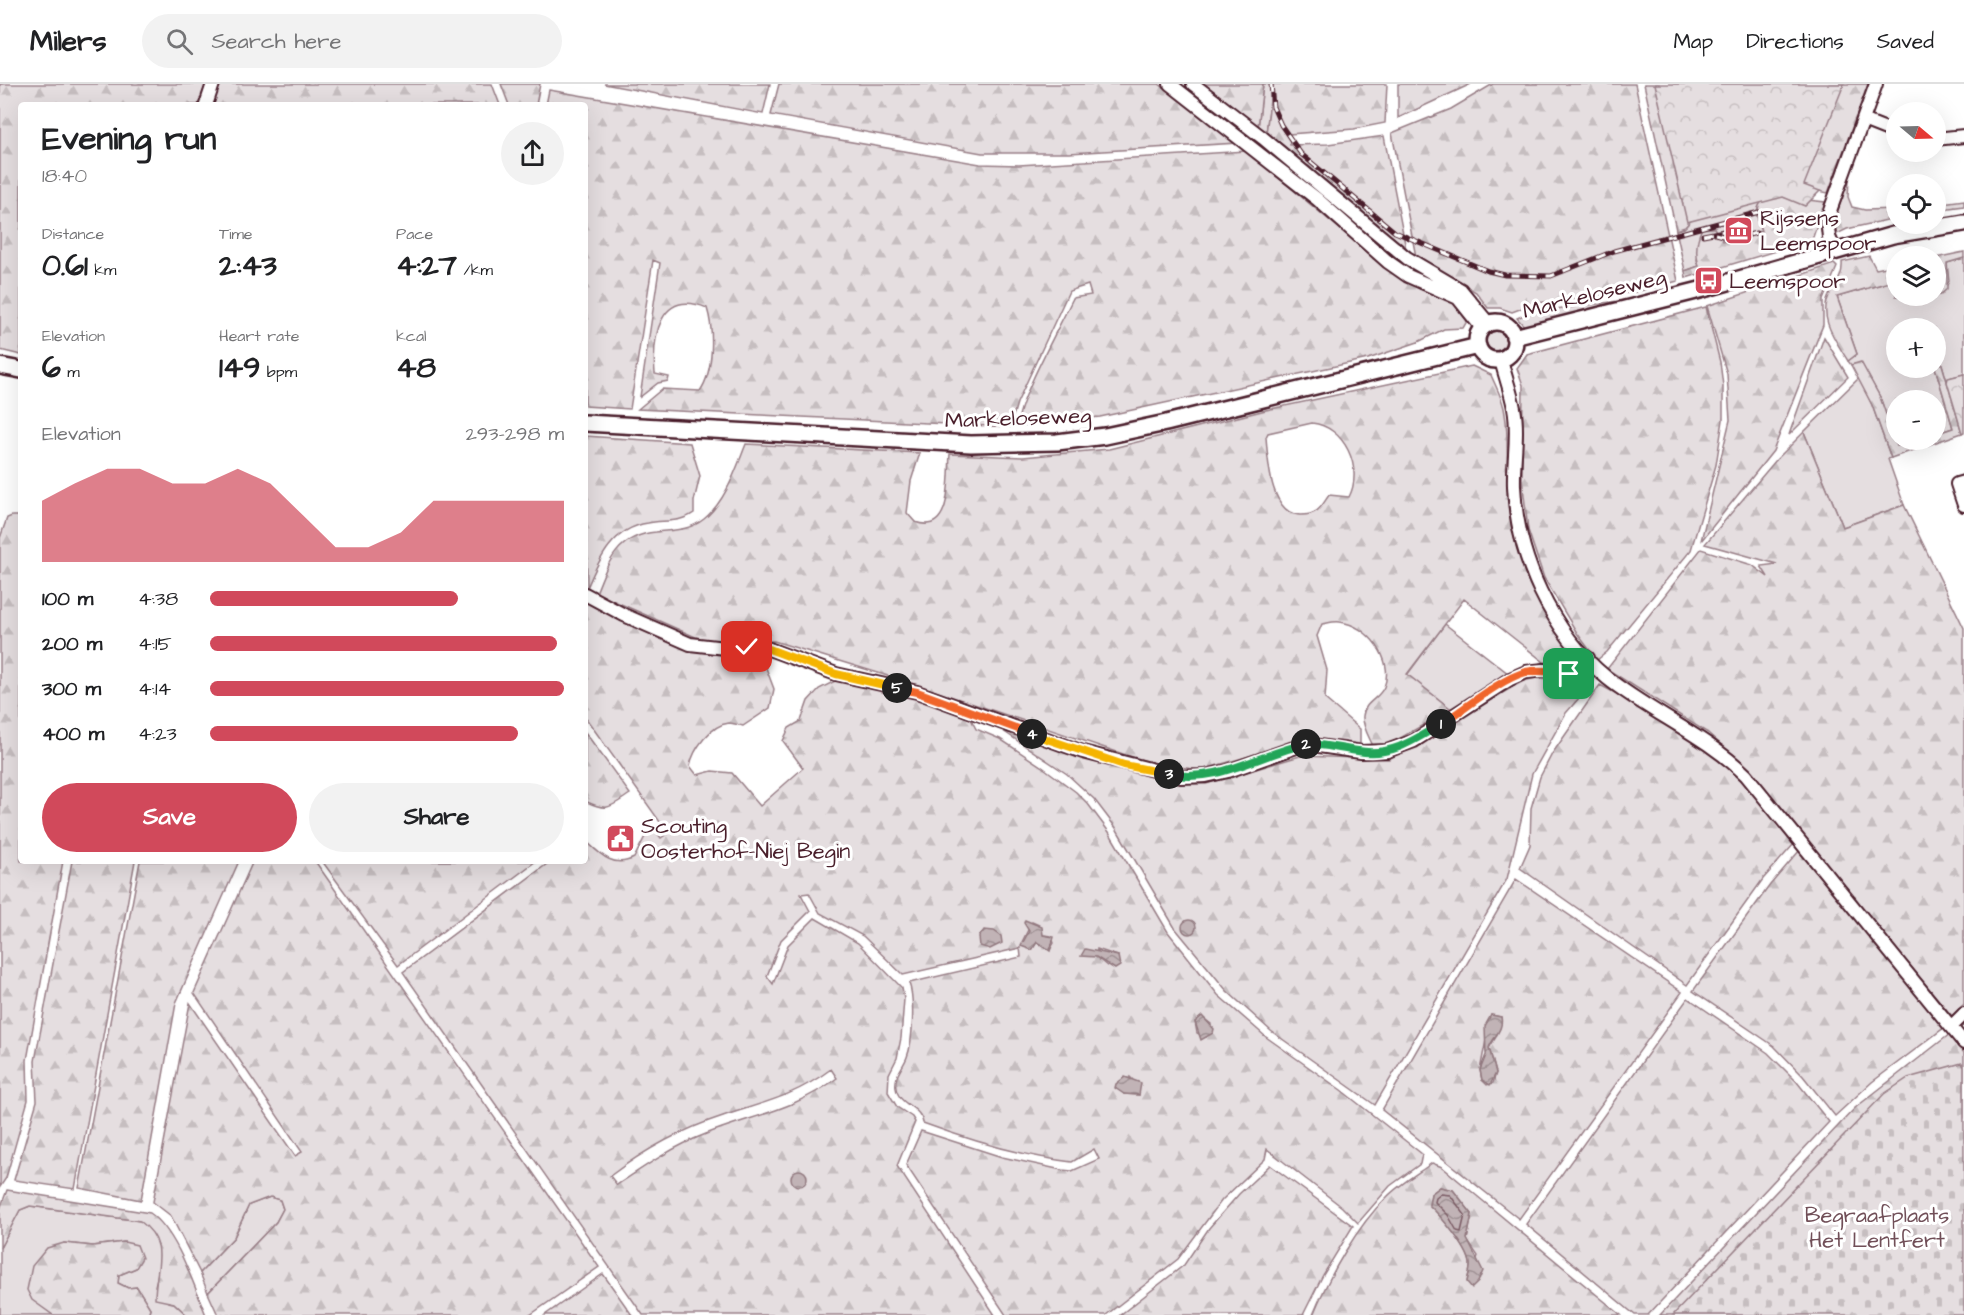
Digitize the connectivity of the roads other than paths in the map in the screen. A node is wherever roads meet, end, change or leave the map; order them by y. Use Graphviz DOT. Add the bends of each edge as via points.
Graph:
graph roads {
  1 [pos="213,84"];
  2 [pos="1170,84"];
  3 [pos="1193,84"];
  4 [pos="1876,84"];
  5 [pos="207,102"];
  6 [pos="1863,120"];
  7 [pos="1886,129"];
  8 [pos="1964,136"];
  9 [pos="1946,138"];
  10 [pos="1964,223"];
  11 [pos="1836,251"];
  12 [pos="1485,326"];
  13 [pos="1515,337"];
  14 [pos="1478,346"];
  15 [pos="1501,360"];
  16 [pos="0,366"];
  17 [pos="18,369"];
  18 [pos="588,423"];
  19 [pos="1964,482"];
  20 [pos="1964,506"];
  21 [pos="588,596"];
  22 [pos="1588,658"];
  23 [pos="1964,1014"];
  24 [pos="1952,1026"];
  25 [pos="1964,1043"];
  1 -- 5 [label="street"];
  2 -- 12 [label="street" via="1317,199 1388,262 1408,276 1458,298"];
  3 -- 12 [label="street" via="1407,258 1461,290"];
  4 -- 6 [label="street"];
  6 -- 7 [label="street"];
  6 -- 11 [label="street" via="1827,219"];
  8 -- 9 [label="street"];
  10 -- 11 [label="main road, Markeloseweg" via="1893,235"];
  11 -- 13 [label="main road, Markeloseweg"];
  12 -- 13 [label="main road" via="1503,324"];
  12 -- 14 [label="main road"];
  13 -- 15 [label="main road" via="1514,348"];
  14 -- 15 [label="main road" via="1486,358"];
  14 -- 18 [label="main road, Markeloseweg" via="1166,423 1056,442 971,444"];
  15 -- 22 [label="street" via="1515,409 1514,488 1524,550 1546,601"];
  16 -- 17 [label="main road"];
  19 -- 20 [label="street" via="1957,484"];
  21 -- 22 [label="street" via="690,644 769,649 836,674 917,692 1083,752 1181,777 1228,771 1305,744 1361,752 1387,751 1414,741 1510,679 1544,670 1574,673"];
  22 -- 24 [label="street" via="1618,686 1714,749 1746,775"];
  23 -- 24 [label="street"];
  24 -- 25 [label="street"];
}
